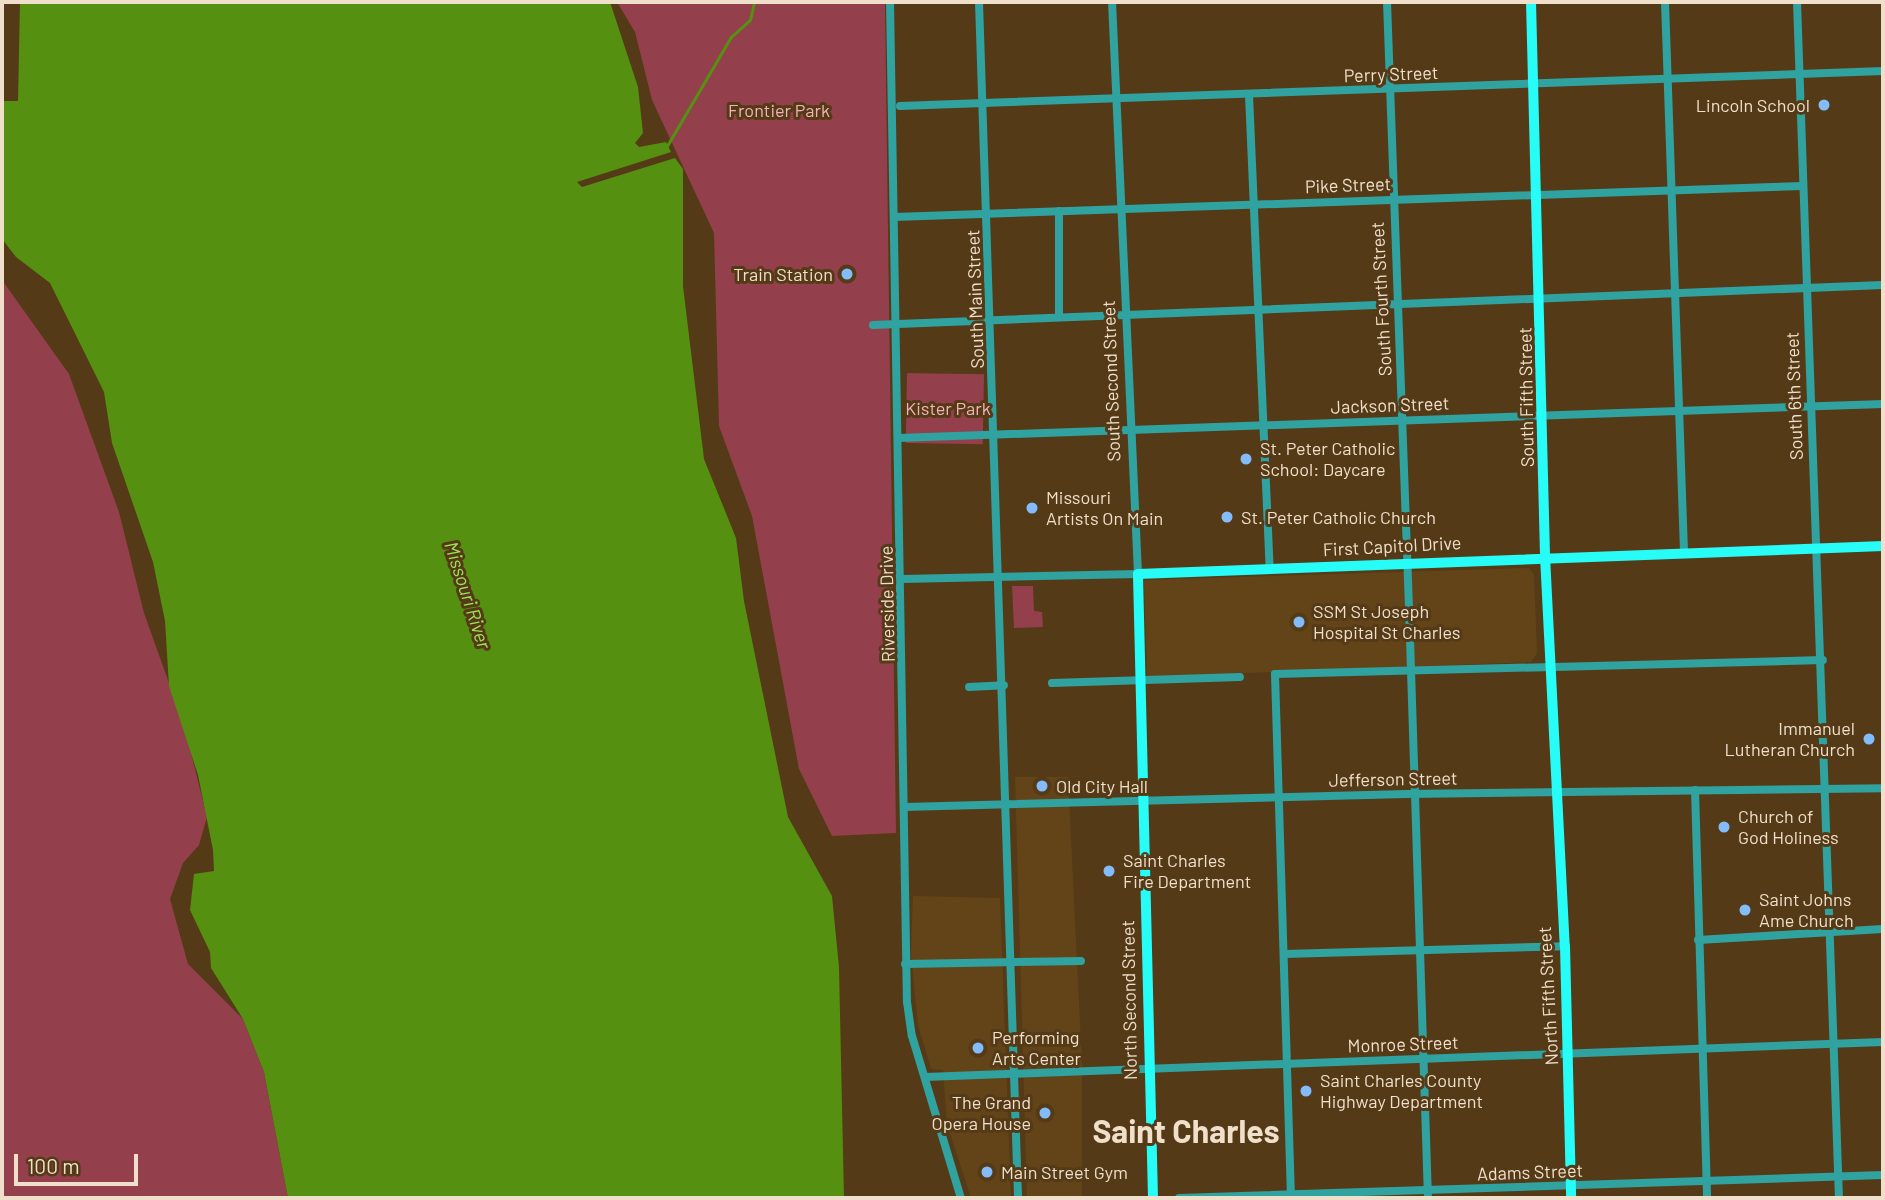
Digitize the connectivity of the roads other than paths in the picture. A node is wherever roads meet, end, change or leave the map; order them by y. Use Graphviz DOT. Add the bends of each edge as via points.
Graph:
graph roads {
  1 [pos="890,2"];
  2 [pos="979,2"];
  3 [pos="1112,2"];
  4 [pos="1387,2"];
  5 [pos="1531,2"];
  6 [pos="1665,2"];
  7 [pos="1797,2"];
  8 [pos="1883,71"];
  9 [pos="1801,75"];
  10 [pos="1668,81"];
  11 [pos="1534,86"];
  12 [pos="1389,90"];
  13 [pos="1250,95"];
  14 [pos="1116,99"];
  15 [pos="983,105"];
  16 [pos="900,106"];
  17 [pos="1802,186"];
  18 [pos="1672,190"];
  19 [pos="1538,195"];
  20 [pos="1391,200"];
  21 [pos="1254,204"];
  22 [pos="1123,209"];
  23 [pos="1059,211"];
  24 [pos="987,214"];
  25 [pos="894,217"];
  26 [pos="1883,285"];
  27 [pos="1806,287"];
  28 [pos="1676,293"];
  29 [pos="1542,298"];
  30 [pos="1397,304"];
  31 [pos="1259,309"];
  32 [pos="1126,315"];
  33 [pos="1059,317"];
  34 [pos="992,320"];
  35 [pos="897,324"];
  36 [pos="873,325"];
  37 [pos="1883,404"];
  38 [pos="1679,409"];
  39 [pos="1810,409"];
  40 [pos="1545,415"];
  41 [pos="1403,420"];
  42 [pos="1264,425"];
  43 [pos="1130,430"];
  44 [pos="898,438"];
  45 [pos="995,438"];
  46 [pos="1883,546"];
  47 [pos="1815,548"];
  48 [pos="1684,552"];
  49 [pos="1545,556"];
  50 [pos="1408,562"];
  51 [pos="1270,569"];
  52 [pos="1138,574"];
  53 [pos="1001,578"];
  54 [pos="902,579"];
  55 [pos="1822,660"];
  56 [pos="1550,668"];
  57 [pos="1411,671"];
  58 [pos="1240,677"];
  59 [pos="1140,682"];
  60 [pos="1052,683"];
  61 [pos="1004,685"];
  62 [pos="969,687"];
  63 [pos="1883,788"];
  64 [pos="1695,790"];
  65 [pos="1827,790"];
  66 [pos="1557,791"];
  67 [pos="1414,793"];
  68 [pos="1280,797"];
  69 [pos="1144,801"];
  70 [pos="1006,805"];
  71 [pos="904,807"];
  72 [pos="1883,929"];
  73 [pos="1829,931"];
  74 [pos="1698,940"];
  75 [pos="1565,946"];
  76 [pos="1418,949"];
  77 [pos="1284,954"];
  78 [pos="1081,961"];
  79 [pos="1010,962"];
  80 [pos="905,964"];
  81 [pos="1883,1042"];
  82 [pos="1833,1044"];
  83 [pos="1702,1048"];
  84 [pos="1569,1053"];
  85 [pos="1422,1059"];
  86 [pos="1286,1064"];
  87 [pos="1148,1068"];
  88 [pos="1014,1073"];
  89 [pos="925,1077"];
  90 [pos="1883,1175"];
  91 [pos="1838,1177"];
  92 [pos="1706,1181"];
  93 [pos="1570,1186"];
  94 [pos="1428,1195"];
  95 [pos="1291,1197"];
  96 [pos="961,1198"];
  97 [pos="1018,1198"];
  98 [pos="1153,1198"];
  99 [pos="1179,1198"];
  100 [pos="1571,1198"];
  101 [pos="1707,1198"];
  102 [pos="1839,1198"];
  1 -- 25 [label="street, Riverside Drive"];
  2 -- 15 [label="street, South Main Street"];
  3 -- 14 [label="street, South Second Street"];
  4 -- 12 [label="street, South Fourth Street"];
  5 -- 11 [label="main road, South Fifth Street"];
  6 -- 10 [label="street"];
  7 -- 9 [label="street, South 6th Street"];
  8 -- 9 [label="street, Perry Street"];
  9 -- 10 [label="street, Perry Street"];
  9 -- 17 [label="street, South 6th Street"];
  10 -- 11 [label="street, Perry Street"];
  10 -- 18 [label="street"];
  11 -- 12 [label="street, Perry Street"];
  11 -- 19 [label="main road, South Fifth Street"];
  12 -- 13 [label="street, Perry Street"];
  12 -- 20 [label="street, South Fourth Street"];
  13 -- 14 [label="street, Perry Street"];
  13 -- 21 [label="street"];
  14 -- 15 [label="street, Perry Street"];
  14 -- 22 [label="street, South Second Street"];
  15 -- 16 [label="street, Perry Street"];
  15 -- 24 [label="street, South Main Street"];
  17 -- 18 [label="street, Pike Street"];
  17 -- 27 [label="street, South 6th Street"];
  18 -- 19 [label="street, Pike Street"];
  18 -- 28 [label="street"];
  19 -- 20 [label="street, Pike Street"];
  19 -- 29 [label="main road, South Fifth Street"];
  20 -- 21 [label="street, Pike Street"];
  20 -- 30 [label="street, South Fourth Street"];
  21 -- 22 [label="street, Pike Street"];
  21 -- 31 [label="street"];
  22 -- 23 [label="street, Pike Street"];
  22 -- 32 [label="street, South Second Street"];
  23 -- 24 [label="street, Pike Street"];
  23 -- 33 [label="street"];
  24 -- 25 [label="street, Pike Street"];
  24 -- 34 [label="street, South Main Street"];
  25 -- 35 [label="street, Riverside Drive"];
  26 -- 27 [label="street"];
  27 -- 28 [label="street"];
  27 -- 39 [label="street, South 6th Street"];
  28 -- 29 [label="street"];
  28 -- 38 [label="street"];
  29 -- 30 [label="street"];
  29 -- 40 [label="main road, South Fifth Street"];
  30 -- 31 [label="street"];
  30 -- 41 [label="street, South Fourth Street"];
  31 -- 32 [label="street"];
  31 -- 42 [label="street"];
  32 -- 33 [label="street"];
  32 -- 43 [label="street, South Second Street"];
  33 -- 34 [label="street"];
  34 -- 35 [label="street"];
  34 -- 45 [label="street, South Main Street"];
  35 -- 36 [label="street"];
  35 -- 44 [label="street, Riverside Drive"];
  37 -- 39 [label="street, Jackson Street"];
  38 -- 39 [label="street, Jackson Street"];
  38 -- 40 [label="street, Jackson Street"];
  38 -- 48 [label="street"];
  39 -- 47 [label="street, South 6th Street"];
  40 -- 41 [label="street, Jackson Street"];
  40 -- 49 [label="main road, South Fifth Street"];
  41 -- 42 [label="street, Jackson Street"];
  41 -- 50 [label="street, South Fourth Street"];
  42 -- 43 [label="street, Jackson Street"];
  42 -- 51 [label="street"];
  43 -- 45 [label="street, Jackson Street"];
  43 -- 52 [label="street, South Second Street"];
  44 -- 45 [label="street, Jackson Street"];
  44 -- 54 [label="street, Riverside Drive"];
  45 -- 53 [label="street, South Main Street"];
  46 -- 47 [label="main road, First Capitol Drive"];
  47 -- 48 [label="main road, First Capitol Drive"];
  47 -- 55 [label="street, South 6th Street"];
  48 -- 49 [label="main road, First Capitol Drive"];
  49 -- 50 [label="main road, First Capitol Drive"];
  49 -- 56 [label="main road, South Fifth Street"];
  50 -- 51 [label="main road, First Capitol Drive"];
  50 -- 57 [label="street, South Fourth Street"];
  51 -- 52 [label="main road, First Capitol Drive"];
  52 -- 53 [label="street, First Capitol Drive"];
  52 -- 59 [label="main road, South Second Street"];
  53 -- 54 [label="street, First Capitol Drive"];
  53 -- 61 [label="street, South Main Street"];
  54 -- 71 [label="street, Riverside Drive"];
  55 -- 56 [label="street"];
  55 -- 65 [label="street, South 6th Street"];
  56 -- 57 [label="street"];
  56 -- 66 [label="main road, South Fifth Street"];
  57 -- 67 [label="street, South Fourth Street"];
  57 -- 68 [label="street" via="1275,674"];
  58 -- 59 [label="street"];
  59 -- 60 [label="street"];
  59 -- 69 [label="main road, South Second Street"];
  61 -- 62 [label="street"];
  61 -- 70 [label="street, South Main Street"];
  63 -- 65 [label="street, Jefferson Street"];
  64 -- 65 [label="street, Jefferson Street"];
  64 -- 66 [label="street, Jefferson Street"];
  64 -- 74 [label="street"];
  65 -- 73 [label="street, South 6th Street"];
  66 -- 67 [label="street, Jefferson Street"];
  66 -- 75 [label="main road, North Fifth Street"];
  67 -- 68 [label="street, Jefferson Street"];
  67 -- 76 [label="street, South Fourth Street"];
  68 -- 69 [label="street, Jefferson Street"];
  68 -- 77 [label="street"];
  69 -- 70 [label="street, Jefferson Street"];
  69 -- 87 [label="main road, North Second Street"];
  70 -- 71 [label="street, Jefferson Street"];
  70 -- 79 [label="street, South Main Street"];
  71 -- 80 [label="street, Riverside Drive"];
  72 -- 73 [label="street"];
  73 -- 74 [label="street"];
  73 -- 82 [label="street, South 6th Street"];
  74 -- 83 [label="street"];
  75 -- 76 [label="street"];
  75 -- 84 [label="main road, North Fifth Street"];
  76 -- 77 [label="street"];
  76 -- 85 [label="street, South Fourth Street"];
  77 -- 86 [label="street"];
  78 -- 79 [label="street"];
  79 -- 80 [label="street"];
  79 -- 88 [label="street, South Main Street"];
  80 -- 89 [label="street, Riverside Drive" via="909,1020"];
  81 -- 82 [label="street, Monroe Street"];
  82 -- 83 [label="street, Monroe Street"];
  82 -- 91 [label="street, South 6th Street"];
  83 -- 84 [label="street, Monroe Street"];
  83 -- 92 [label="street"];
  84 -- 85 [label="street, Monroe Street"];
  84 -- 93 [label="main road, North Fifth Street"];
  85 -- 86 [label="street, Monroe Street"];
  85 -- 94 [label="street, South Fourth Street"];
  86 -- 87 [label="street, Monroe Street"];
  86 -- 95 [label="street"];
  87 -- 88 [label="street, Monroe Street"];
  87 -- 98 [label="main road, North Second Street"];
  88 -- 89 [label="street, Monroe Street"];
  88 -- 97 [label="street, South Main Street"];
  89 -- 96 [label="street, Riverside Drive"];
  90 -- 91 [label="street, Adams Street"];
  91 -- 92 [label="street, Adams Street"];
  91 -- 102 [label="street, South 6th Street"];
  92 -- 93 [label="street, Adams Street"];
  92 -- 101 [label="street"];
  93 -- 94 [label="street, Adams Street"];
  93 -- 100 [label="main road, North Fifth Street"];
  94 -- 95 [label="street, Adams Street"];
  95 -- 99 [label="street, Adams Street"];
}
